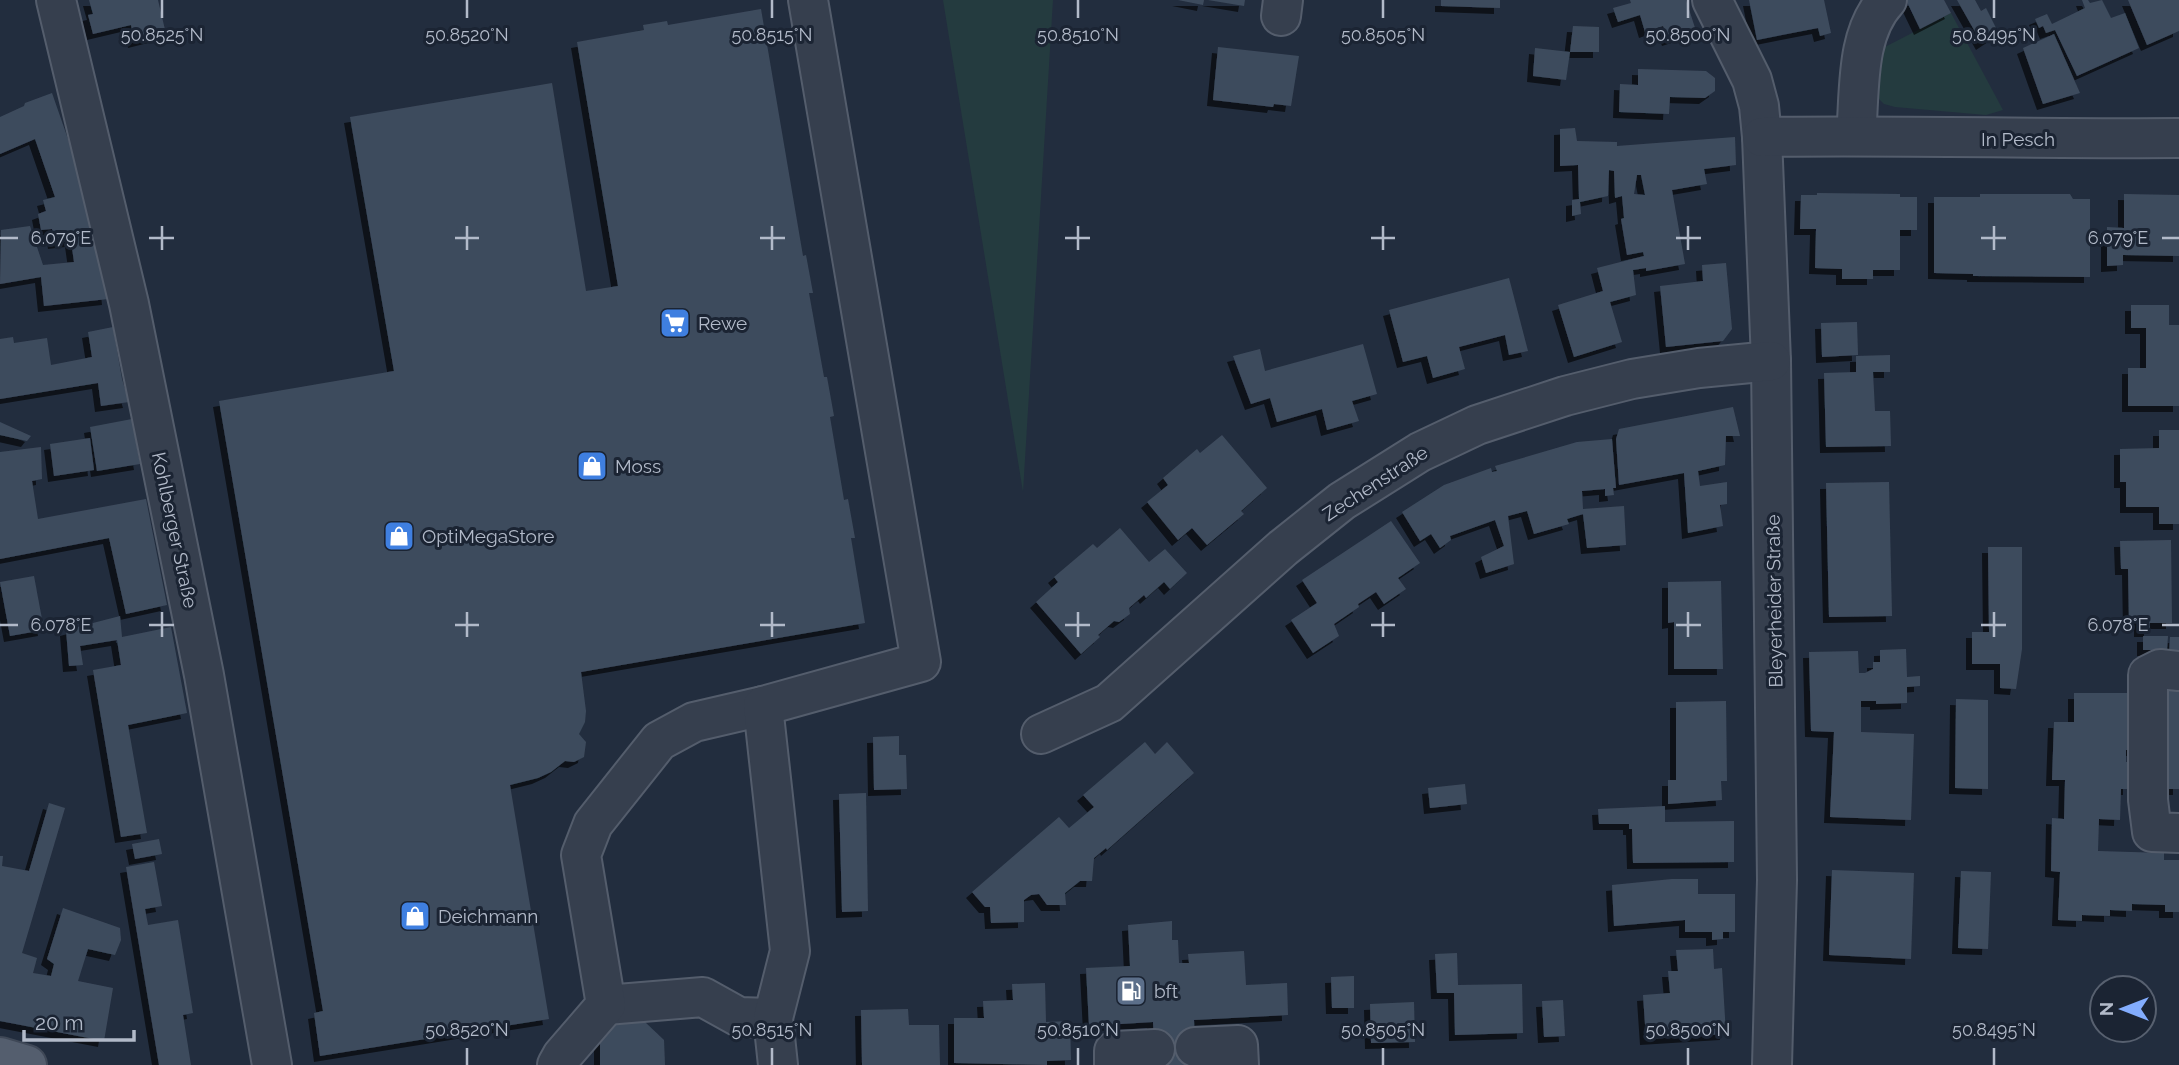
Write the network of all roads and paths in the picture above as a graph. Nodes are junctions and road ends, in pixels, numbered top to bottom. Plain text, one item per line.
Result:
1 (55, 0) edge
2 (808, 0) edge
3 (1712, 0) edge
4 (1887, 0) edge
5 (1856, 136) junction
6 (1762, 137) junction
7 (2179, 138) edge
8 (1771, 360) junction
9 (2179, 671) edge
10 (763, 706) junction
11 (1041, 734) dead end
12 (2179, 833) edge
13 (606, 1005) junction
14 (773, 1018) junction
15 (1195, 1048) dead end
16 (1155, 1049) dead end
17 (0, 1057) edge
18 (27, 1065) edge
19 (272, 1065) edge
20 (557, 1065) edge
21 (778, 1065) edge
22 (1114, 1065) edge
23 (1239, 1065) edge
24 (1772, 1065) edge

1 - 19 street, Kohlberger Straße
2 - 10 street
3 - 6 street, Bleyerheider Straße
4 - 5 street
5 - 6 street, In Pesch
5 - 7 street, In Pesch
6 - 8 street, Bleyerheider Straße
8 - 11 street, Zechenstraße
8 - 24 street, Bleyerheider Straße
9 - 12 street
10 - 13 street
10 - 14 street
13 - 14 street
13 - 20 street
14 - 21 street
15 - 23 street
16 - 22 street
17 - 18 main road

